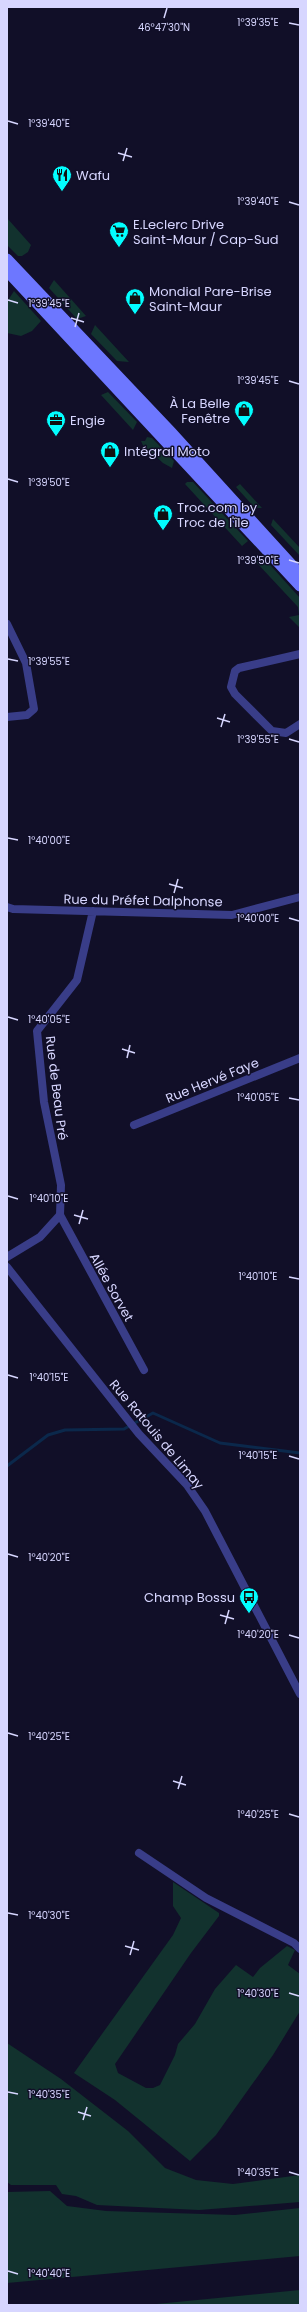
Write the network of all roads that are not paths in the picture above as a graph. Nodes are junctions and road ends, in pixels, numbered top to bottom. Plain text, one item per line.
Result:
1 (7, 259) edge
2 (7, 271) edge
3 (300, 574) edge
4 (300, 586) edge
5 (7, 624) edge
6 (300, 654) edge
7 (7, 716) edge
8 (300, 724) edge
9 (300, 897) edge
10 (7, 907) edge
11 (93, 911) junction
12 (300, 1058) edge
13 (134, 1125) dead end
14 (60, 1215) junction
15 (7, 1257) edge
16 (7, 1267) edge
17 (144, 1370) dead end
18 (300, 1694) edge
19 (139, 1853) dead end
20 (300, 1949) edge

1 - 3 main road
2 - 4 main road
5 - 7 street
6 - 8 street
9 - 11 street, Rue du Préfet Dalphonse
10 - 11 street, Rue du Préfet Dalphonse
11 - 14 street, Rue de Beau Pré
12 - 13 street, Rue Hervé Faye
14 - 15 street
14 - 17 street, Allée Sorvet
16 - 18 street, Rue Ratouis de Limay
19 - 20 street

